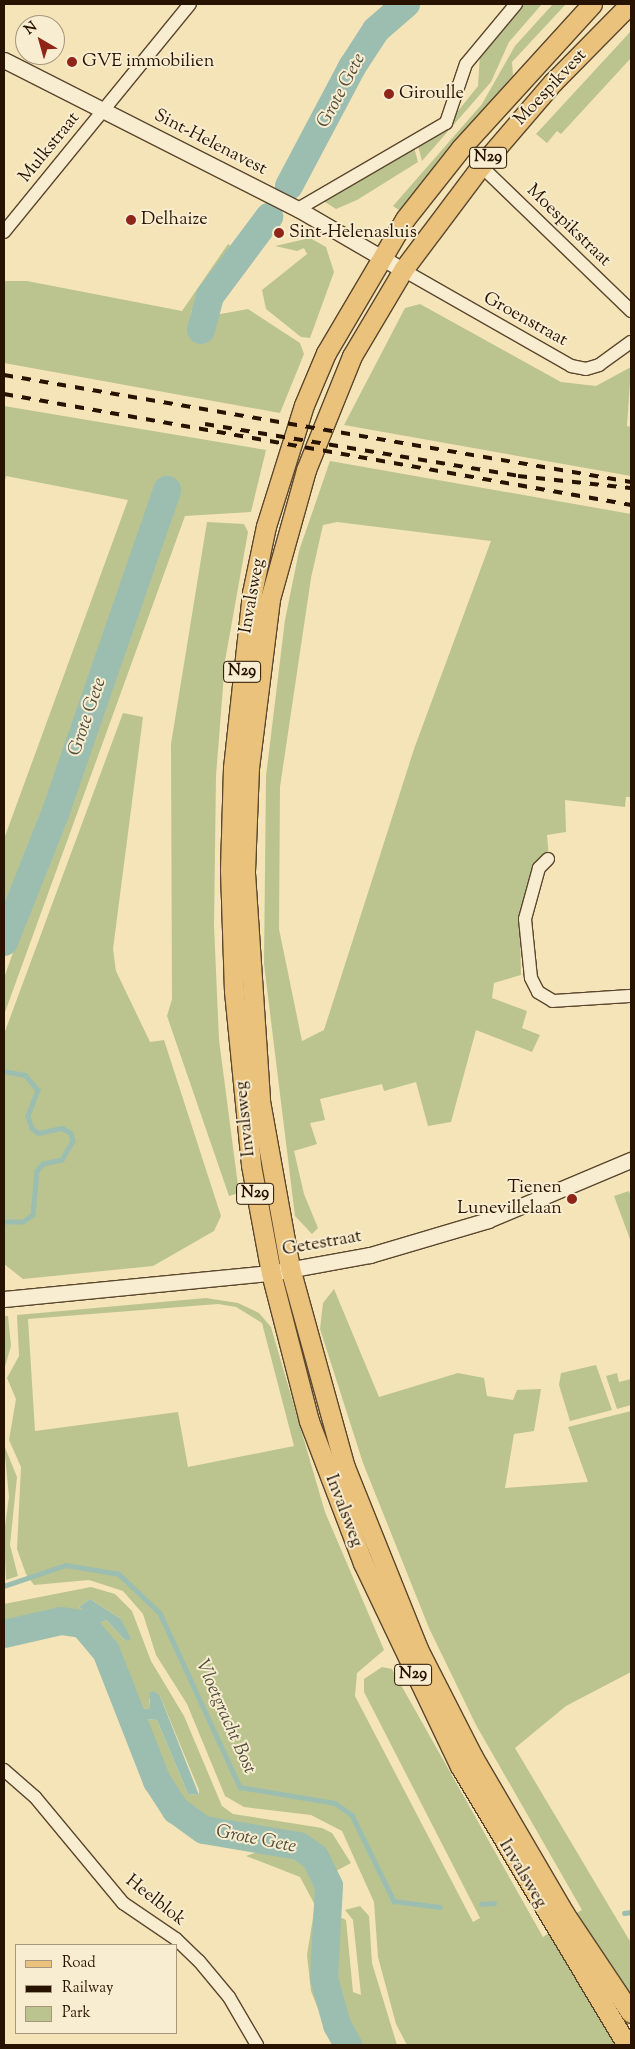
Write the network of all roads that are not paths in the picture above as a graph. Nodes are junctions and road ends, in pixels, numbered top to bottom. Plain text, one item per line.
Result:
1 (190, 4) edge
2 (516, 4) edge
3 (592, 4) edge
4 (630, 4) edge
5 (4, 60) edge
6 (104, 109) junction
7 (481, 166) junction
8 (298, 209) junction
9 (4, 232) edge
10 (380, 256) junction
11 (403, 270) junction
12 (631, 310) edge
13 (631, 342) edge
14 (548, 859) dead end
15 (631, 996) edge
16 (631, 1160) edge
17 (290, 1268) junction
18 (271, 1273) junction
19 (4, 1299) edge
20 (4, 1770) edge
21 (631, 2013) edge
22 (256, 2045) edge
23 (627, 2045) edge

1 - 6 street, Mulkstraat
2 - 8 street
3 - 10 main road, Moespikvest / N29
4 - 7 main road, Moespikvest / N29
5 - 6 street, Sint-Helenavest
6 - 8 street, Sint-Helenavest
6 - 9 street, Mulkstraat
7 - 11 main road, Moespikvest / N29
7 - 12 street, Moespikstraat
8 - 10 street, Sint-Helenavest
10 - 11 street, Sint-Helenavest
10 - 18 main road, Invalsweg / N29
11 - 13 street, Groenstraat
11 - 17 main road, Invalsweg / N29
14 - 15 street
16 - 17 street, Getestraat
17 - 18 street, Getestraat
17 - 21 main road, Invalsweg / N29
18 - 19 street, Getestraat
18 - 23 main road, Invalsweg / N29
20 - 22 street, Heelblok

